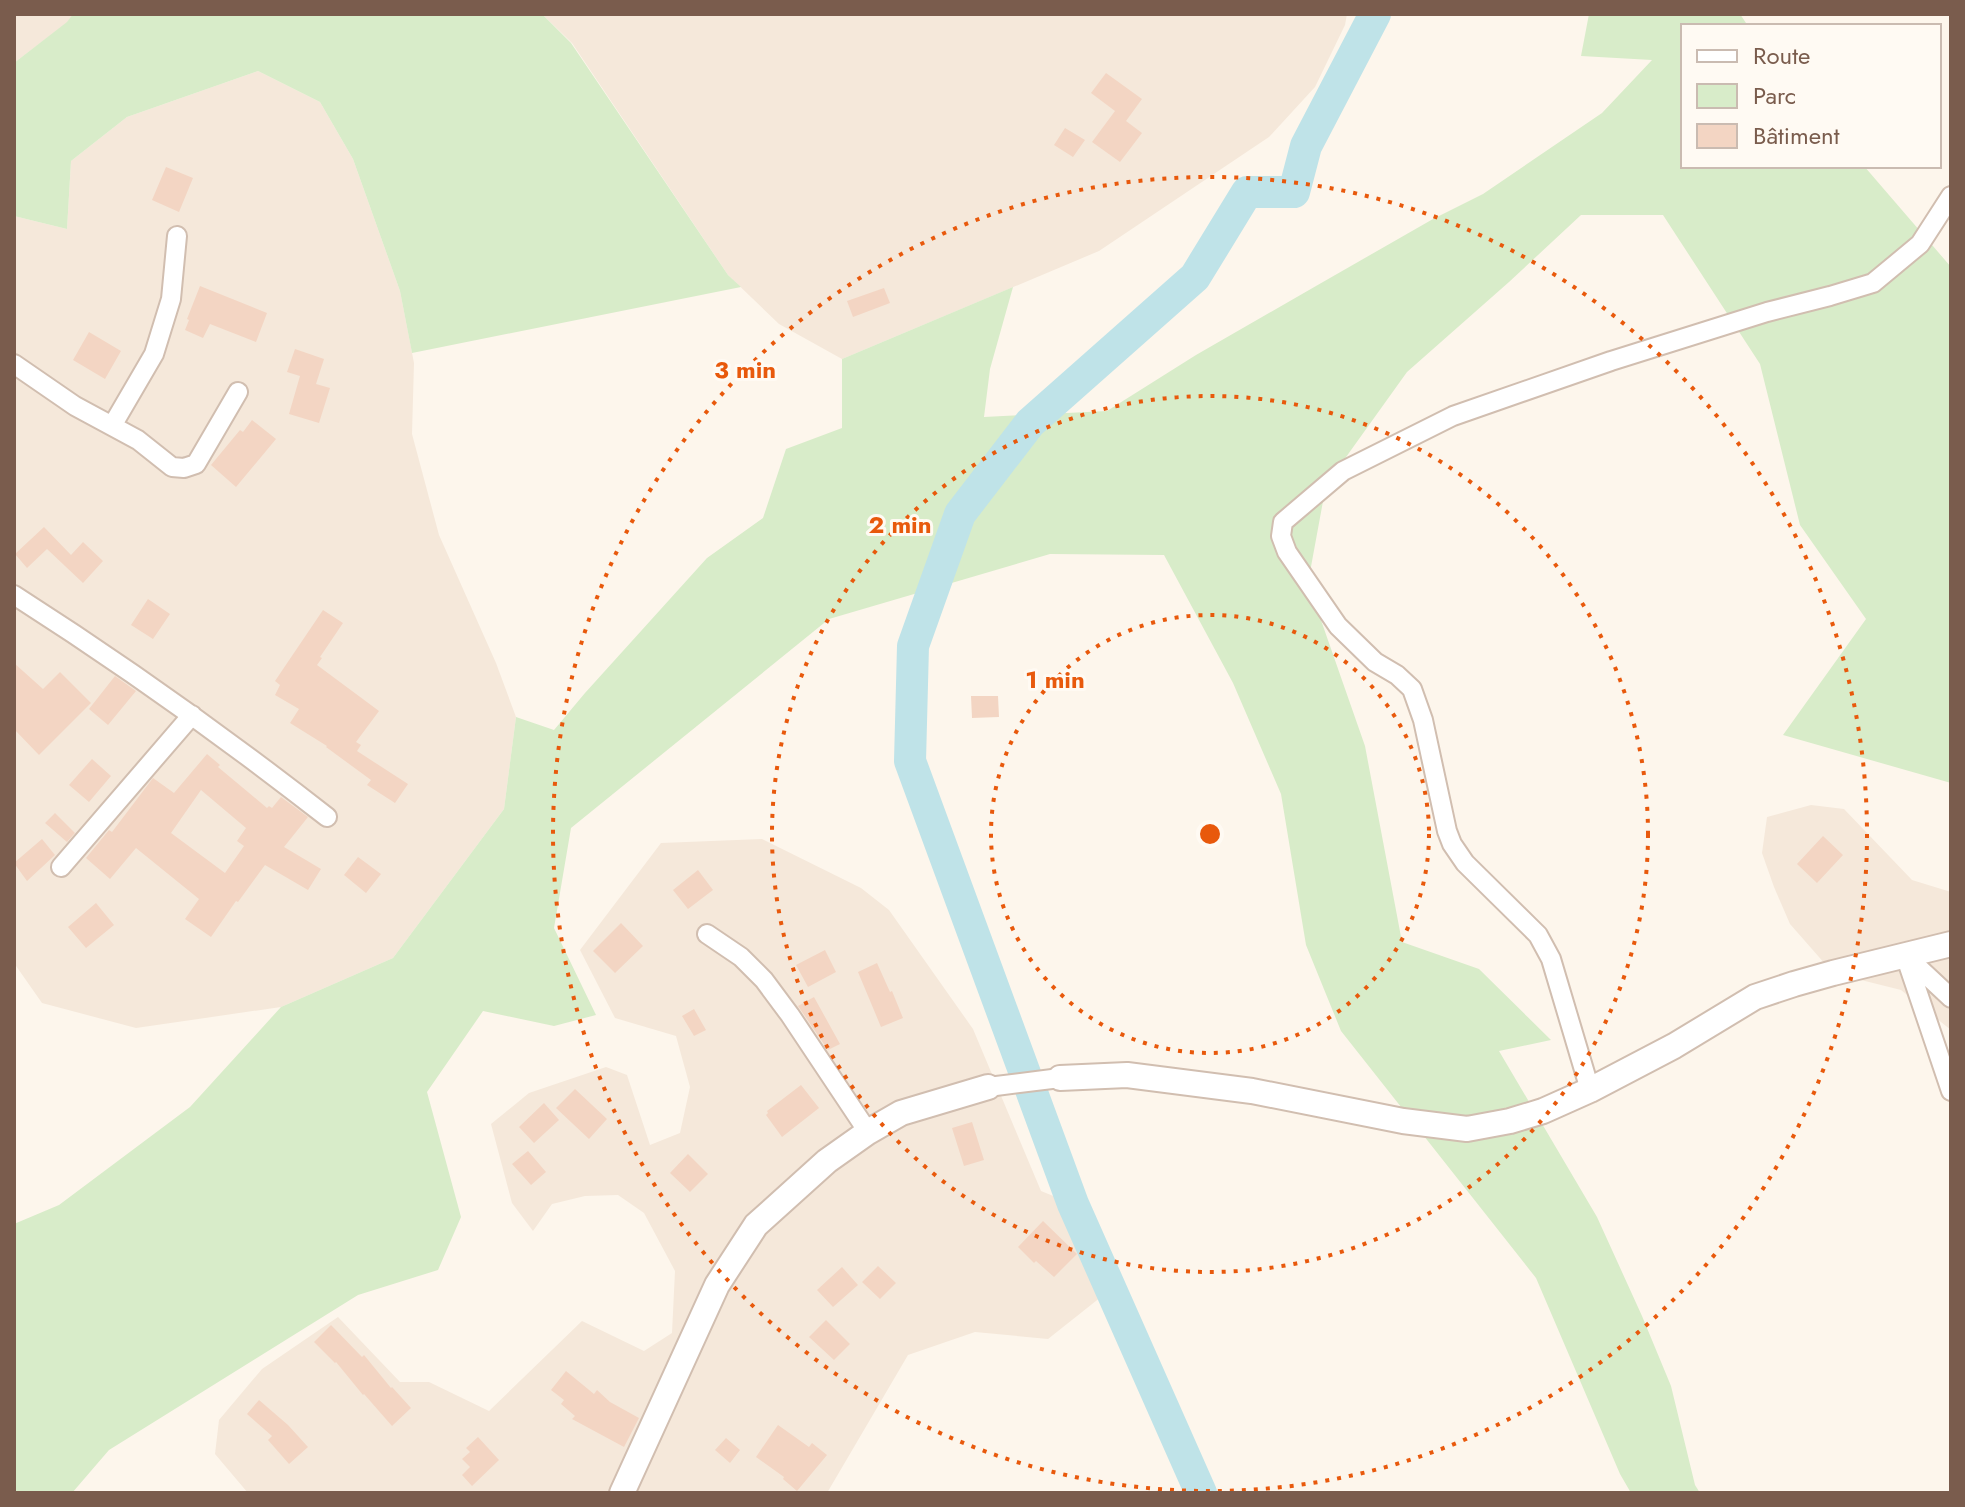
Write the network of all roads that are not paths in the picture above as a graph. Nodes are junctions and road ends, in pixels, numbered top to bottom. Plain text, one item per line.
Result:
1 (1951, 196) edge
2 (177, 236) dead end
3 (14, 364) edge
4 (238, 392) dead end
5 (112, 426) junction
6 (14, 595) edge
7 (192, 715) junction
8 (327, 817) dead end
9 (61, 867) dead end
10 (707, 934) dead end
11 (1951, 944) edge
12 (1905, 955) junction
13 (1951, 998) edge
14 (1060, 1078) joint
15 (988, 1087) joint
16 (1590, 1090) junction
17 (1951, 1091) edge
18 (868, 1132) junction
19 (622, 1493) edge

1 - 16 street
2 - 5 street
3 - 5 street
4 - 5 street
6 - 7 street
7 - 8 street
7 - 9 street
10 - 18 street
11 - 12 street
12 - 13 street
12 - 16 street
12 - 17 street
14 - 15 street
14 - 16 street
15 - 18 street
18 - 19 street

